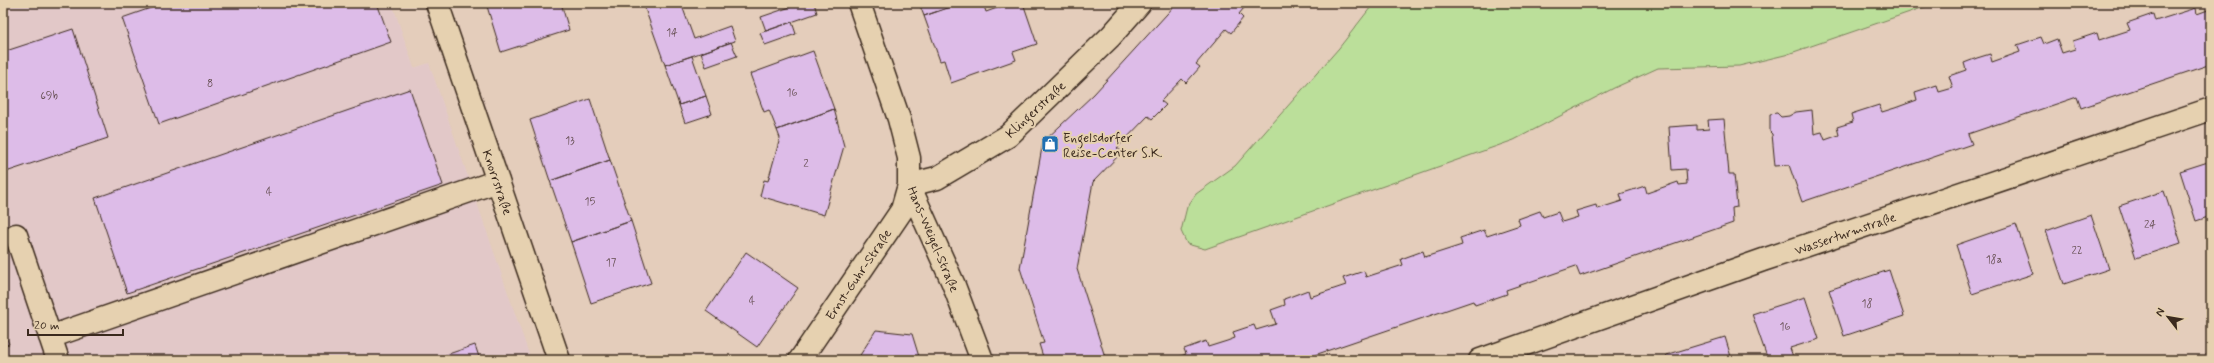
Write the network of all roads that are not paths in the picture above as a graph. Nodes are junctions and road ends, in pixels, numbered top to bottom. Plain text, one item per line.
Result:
1 (436, 3) edge
2 (858, 3) edge
3 (1140, 3) edge
4 (2211, 109) edge
5 (498, 181) junction
6 (909, 185) junction
7 (16, 235) dead end
8 (50, 336) junction
9 (58, 360) edge
10 (559, 360) edge
11 (800, 360) edge
12 (982, 360) edge
13 (1480, 360) edge

1 - 5 street, Knorrstraße
2 - 6 street, Hans-Weigel-Straße
3 - 6 street, Klingerstraße
4 - 13 street, Wasserturmstraße
5 - 8 street
5 - 10 street, Knorrstraße
6 - 11 street, Ernst-Guhr-Straße
6 - 12 street, Hans-Weigel-Straße
7 - 8 street
8 - 9 street

